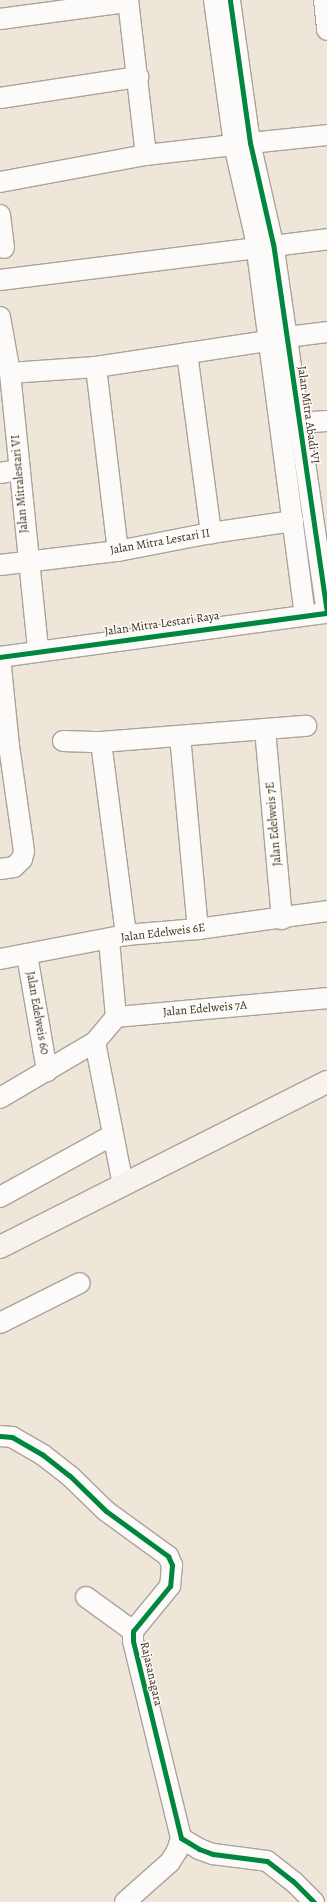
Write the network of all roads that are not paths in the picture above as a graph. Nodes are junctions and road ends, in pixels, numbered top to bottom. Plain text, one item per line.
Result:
1 (214, 0) edge
2 (230, 0) edge
3 (324, 0) edge
4 (128, 1) edge
5 (0, 19) edge
6 (327, 30) edge
7 (138, 77) junction
8 (0, 98) edge
9 (327, 134) edge
10 (242, 144) junction
11 (146, 154) junction
12 (0, 182) edge
13 (0, 216) edge
14 (327, 239) edge
15 (265, 246) junction
16 (4, 248) dead end
17 (0, 280) edge
18 (0, 317) edge
19 (327, 332) edge
20 (287, 337) junction
21 (268, 341) junction
22 (187, 353) junction
23 (96, 367) junction
24 (7, 382) edge
25 (327, 421) edge
26 (298, 423) junction
27 (20, 470) junction
28 (0, 473) edge
29 (319, 512) edge
30 (293, 521) junction
31 (211, 533) junction
32 (118, 551) junction
33 (27, 563) junction
34 (0, 565) edge
35 (327, 613) edge
36 (305, 614) junction
37 (38, 651) junction
38 (0, 657) edge
39 (306, 726) dead end
40 (265, 729) junction
41 (180, 736) junction
42 (64, 741) dead end
43 (101, 742) junction
44 (5, 746) edge
45 (0, 869) edge
46 (327, 912) edge
47 (282, 919) junction
48 (198, 929) junction
49 (118, 938) junction
50 (27, 955) junction
51 (0, 959) edge
52 (327, 998) edge
53 (116, 1017) junction
54 (95, 1042) junction
55 (47, 1071) junction
56 (327, 1082) edge
57 (0, 1098) edge
58 (113, 1135) junction
59 (123, 1185) junction
60 (0, 1197) edge
61 (0, 1247) edge
62 (80, 1283) dead end
63 (0, 1323) edge
64 (0, 1436) edge
65 (86, 1597) dead end
66 (133, 1631) junction
67 (181, 1838) junction
68 (125, 1902) edge
69 (314, 1902) edge

1 - 10 street
2 - 10 street
3 - 6 street
4 - 5 street
4 - 7 street
7 - 8 street
7 - 11 street
9 - 10 street
10 - 11 street
10 - 15 street
11 - 12 street
13 - 16 street
14 - 15 street
15 - 17 street
15 - 20 street, Jalan Mitra Abadi VI
15 - 21 street
18 - 24 street, Jalan Mitralestari VI
19 - 20 street
20 - 26 street, Jalan Mitra Abadi VI
21 - 22 street
21 - 30 street
22 - 23 street
22 - 31 street
23 - 24 street
23 - 32 street
24 - 27 street, Jalan Mitralestari VI
25 - 26 street
26 - 29 street, Jalan Mitra Abadi VI
27 - 28 street
27 - 33 street, Jalan Mitralestari VI
29 - 35 street, Jalan Mitra Abadi VI
30 - 31 street, Jalan Mitra Lestari II
30 - 36 street
31 - 32 street, Jalan Mitra Lestari II
32 - 33 street, Jalan Mitra Lestari II
33 - 34 street, Jalan Mitra Lestari II
33 - 37 street, Jalan Mitralestari VI
35 - 36 street, Jalan Mitra Lestari Raya
36 - 37 street, Jalan Mitra Lestari Raya
37 - 38 street, Jalan Mitra Lestari Raya
38 - 44 street
39 - 40 street
40 - 41 street
40 - 47 street, Jalan Edelweis 7E
41 - 43 street
41 - 48 street
42 - 43 street
43 - 49 street
44 - 45 street
46 - 47 street, Jalan Edelweis 6E
47 - 48 street, Jalan Edelweis 6E
48 - 49 street, Jalan Edelweis 6E
49 - 50 street, Jalan Edelweis 6E
49 - 53 street
50 - 51 street, Jalan Edelweis 6E
50 - 55 street, Jalan Edelweis 60
52 - 53 street, Jalan Edelweis 7A
53 - 54 street
54 - 55 street
54 - 58 street
55 - 57 street
56 - 59 street
58 - 59 street
58 - 60 street
59 - 61 street
62 - 63 street
64 - 66 street, Rajasanagara
65 - 66 street
66 - 67 street, Rajasanagara
67 - 68 street
67 - 69 street

